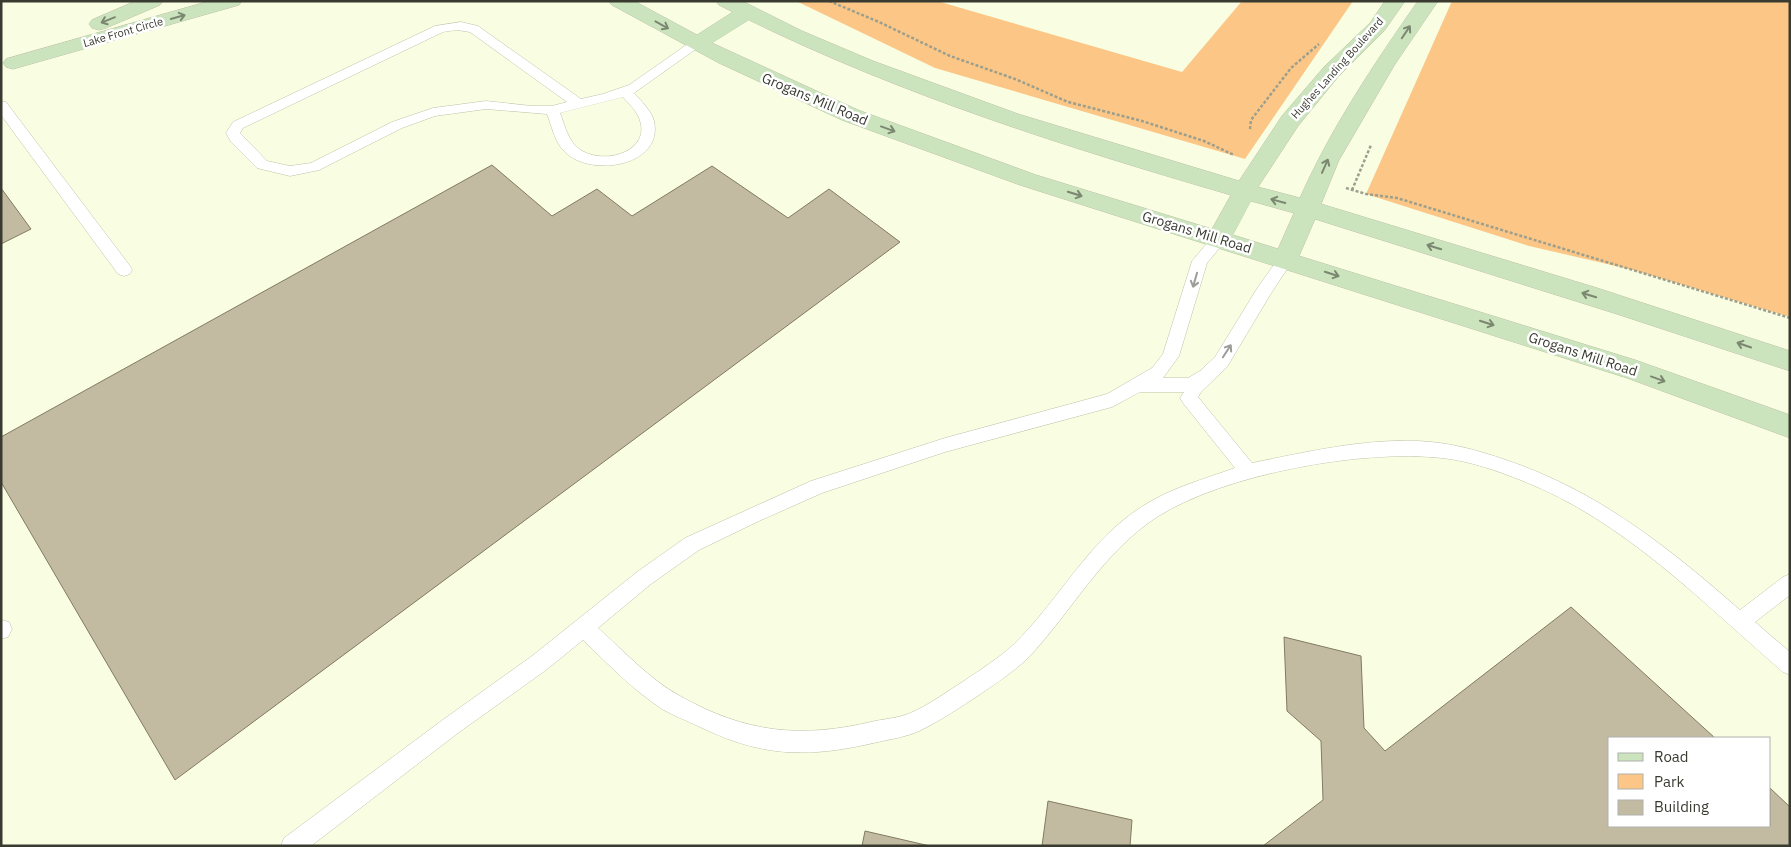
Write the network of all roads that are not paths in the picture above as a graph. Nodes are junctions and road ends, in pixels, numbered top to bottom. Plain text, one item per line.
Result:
1 (154, 1) edge
2 (232, 1) edge
3 (619, 1) edge
4 (726, 1) edge
5 (1395, 1) edge
6 (1428, 1) edge
7 (747, 12) junction
8 (697, 44) junction
9 (7, 66) edge
10 (625, 91) junction
11 (579, 104) junction
12 (1, 105) edge
13 (552, 110) junction
14 (1244, 191) junction
15 (1307, 208) junction
16 (1220, 239) junction
17 (1286, 259) junction
18 (124, 270) dead end
19 (1790, 361) edge
20 (1206, 376) junction
21 (1140, 385) junction
22 (1790, 427) edge
23 (1248, 470) junction
24 (1790, 584) edge
25 (1740, 622) junction
26 (584, 628) junction
27 (1790, 665) edge
28 (292, 846) edge

1 -> 9 main road, Lake Front Circle
9 -> 2 main road, Lake Front Circle
3 -> 8 main road, Grogans Mill Road
4 - 7 main road
5 - 14 main road, Hughes Landing Boulevard
15 -> 6 main road
7 - 8 main road
7 - 14 main road
8 - 10 lane
8 -> 16 main road, Grogans Mill Road
10 - 11 lane
10 - 13 lane
11 - 13 lane
11 - 13 lane
12 - 18 lane
15 -> 14 main road
14 - 16 main road, Hughes Landing Boulevard
15 - 17 main road
19 -> 15 main road
16 - 17 main road, Grogans Mill Road
16 -> 21 lane
20 -> 17 lane
17 -> 22 main road, Grogans Mill Road
20 - 21 lane
20 - 23 lane
21 - 26 lane
23 - 25 lane
23 - 26 lane
24 - 25 lane
25 - 27 lane
26 - 28 lane

